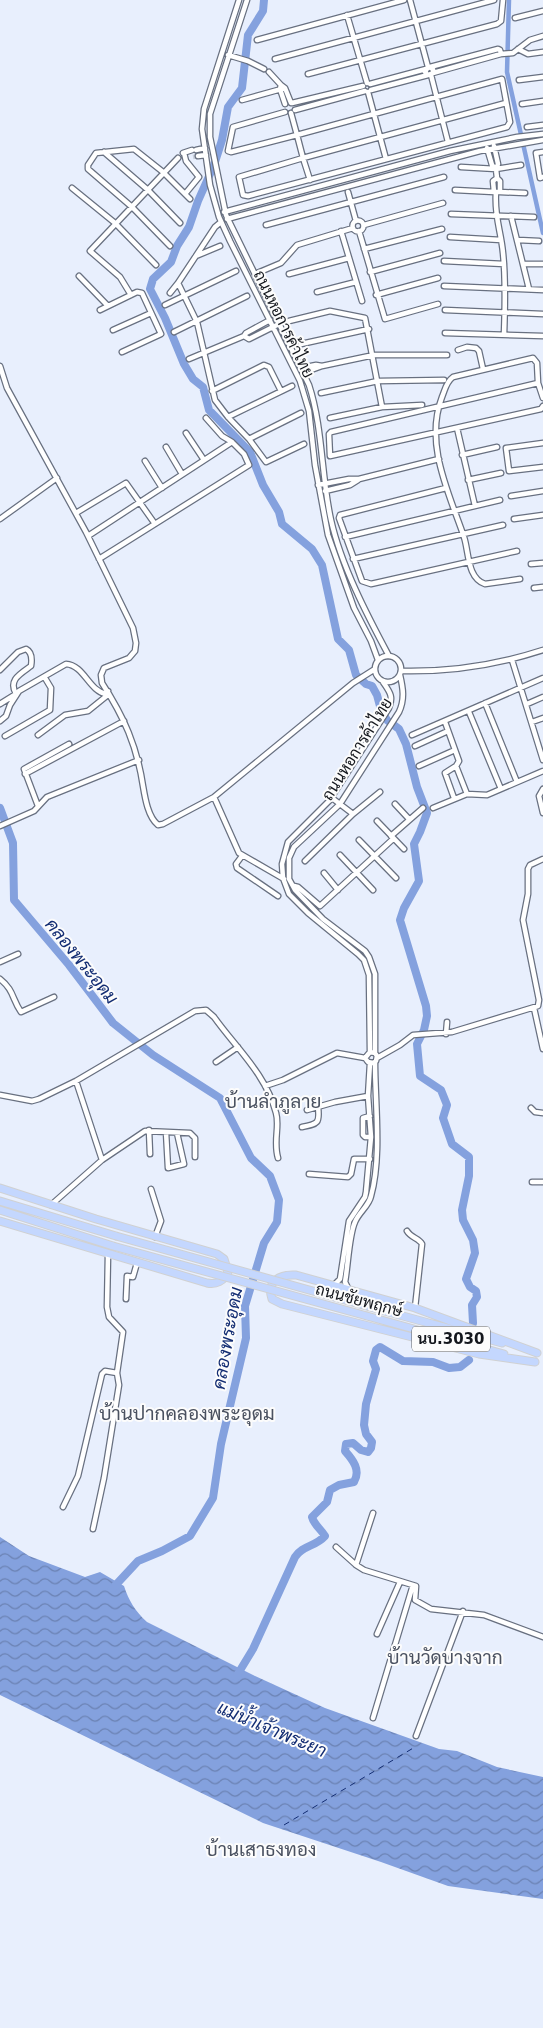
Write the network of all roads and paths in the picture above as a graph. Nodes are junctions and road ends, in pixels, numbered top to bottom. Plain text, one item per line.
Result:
1 (239, 0) edge
2 (247, 0) edge
3 (404, 0) edge
4 (410, 0) edge
5 (494, 0) edge
6 (503, 0) edge
7 (543, 11) edge
8 (347, 15) junction
9 (515, 18) dead end
10 (416, 22) junction
11 (543, 36) edge
12 (353, 38) junction
13 (257, 40) dead end
14 (422, 44) junction
15 (518, 49) junction
16 (543, 52) edge
17 (222, 54) junction
18 (502, 54) junction
19 (229, 56) junction
20 (274, 59) dead end
21 (360, 61) junction
22 (428, 68) junction
23 (308, 74) dead end
24 (430, 74) junction
25 (543, 77) edge
26 (519, 80) dead end
27 (282, 87) junction
28 (367, 88) junction
29 (436, 97) junction
30 (242, 100) dead end
31 (543, 101) edge
32 (289, 103) junction
33 (506, 103) junction
34 (522, 104) dead end
35 (290, 112) junction
36 (374, 114) junction
37 (442, 120) junction
38 (543, 125) edge
39 (527, 127) dead end
40 (543, 134) edge
41 (297, 135) junction
42 (380, 137) junction
43 (543, 140) edge
44 (448, 142) junction
45 (493, 142) junction
46 (486, 144) junction
47 (205, 148) junction
48 (495, 148) junction
49 (488, 150) junction
50 (104, 152) junction
51 (543, 152) edge
52 (184, 155) junction
53 (206, 155) junction
54 (304, 158) junction
55 (386, 159) junction
56 (415, 161) junction
57 (207, 165) junction
58 (521, 165) dead end
59 (461, 167) dead end
60 (216, 168) junction
61 (418, 168) junction
62 (496, 169) junction
63 (163, 172) junction
64 (543, 177) edge
65 (444, 178) dead end
66 (310, 180) junction
67 (72, 188) dead end
68 (148, 190) junction
69 (455, 190) dead end
70 (348, 192) dead end
71 (496, 192) junction
72 (525, 193) dead end
73 (185, 194) junction
74 (190, 199) dead end
75 (351, 202) junction
76 (443, 203) dead end
77 (132, 207) junction
78 (244, 207) junction
79 (225, 212) junction
80 (247, 213) junction
81 (218, 214) junction
82 (451, 214) dead end
83 (496, 216) junction
84 (511, 216) junction
85 (534, 217) dead end
86 (228, 218) junction
87 (356, 221) junction
88 (221, 222) junction
89 (115, 223) junction
90 (180, 223) dead end
91 (364, 224) junction
92 (266, 225) dead end
93 (353, 228) junction
94 (442, 229) dead end
95 (341, 231) junction
96 (359, 231) junction
97 (450, 238) dead end
98 (501, 240) junction
99 (518, 240) junction
100 (540, 241) dead end
101 (170, 246) dead end
102 (220, 246) dead end
103 (364, 249) junction
104 (440, 254) dead end
105 (195, 257) junction
106 (349, 258) junction
107 (444, 261) dead end
108 (504, 264) junction
109 (524, 264) junction
110 (543, 264) edge
111 (156, 265) dead end
112 (236, 271) dead end
113 (370, 272) junction
114 (254, 274) junction
115 (289, 274) dead end
116 (78, 276) dead end
117 (438, 278) dead end
118 (356, 282) junction
119 (178, 283) junction
120 (444, 286) dead end
121 (505, 288) junction
122 (529, 289) junction
123 (543, 290) edge
124 (317, 292) dead end
125 (170, 293) dead end
126 (130, 295) junction
127 (376, 295) junction
128 (247, 296) dead end
129 (184, 297) junction
130 (362, 301) dead end
131 (438, 304) dead end
132 (165, 305) dead end
133 (108, 306) junction
134 (100, 310) dead end
135 (445, 310) dead end
136 (505, 312) junction
137 (151, 313) junction
138 (543, 314) edge
139 (276, 317) junction
140 (269, 321) junction
141 (289, 321) dead end
142 (196, 322) junction
143 (279, 324) junction
144 (272, 328) junction
145 (368, 328) junction
146 (113, 330) dead end
147 (174, 332) dead end
148 (445, 333) dead end
149 (504, 335) junction
150 (244, 336) junction
151 (543, 336) edge
152 (301, 344) dead end
153 (458, 350) dead end
154 (122, 352) dead end
155 (204, 353) junction
156 (374, 355) junction
157 (447, 355) dead end
158 (189, 359) dead end
159 (0, 366) edge
160 (483, 369) junction
161 (303, 370) junction
162 (296, 371) junction
163 (444, 380) dead end
164 (378, 381) junction
165 (538, 383) junction
166 (292, 386) dead end
167 (212, 391) junction
168 (281, 392) junction
169 (321, 393) dead end
170 (543, 398) edge
171 (422, 405) dead end
172 (438, 406) junction
173 (543, 406) edge
174 (382, 407) junction
175 (301, 413) dead end
176 (228, 417) junction
177 (206, 418) dead end
178 (330, 418) dead end
179 (457, 428) junction
180 (186, 433) dead end
181 (435, 433) junction
182 (249, 439) junction
183 (232, 442) junction
184 (543, 443) edge
185 (304, 444) dead end
186 (497, 446) dead end
187 (166, 447) dead end
188 (462, 455) junction
189 (439, 459) junction
190 (204, 460) junction
191 (145, 461) dead end
192 (543, 467) edge
193 (501, 473) dead end
194 (182, 474) junction
195 (57, 478) junction
196 (359, 479) junction
197 (468, 480) junction
198 (325, 484) junction
199 (318, 485) junction
200 (162, 488) junction
201 (446, 488) junction
202 (326, 491) junction
203 (543, 491) edge
204 (319, 492) junction
205 (511, 496) dead end
206 (500, 500) dead end
207 (140, 503) junction
208 (475, 506) junction
209 (454, 511) junction
210 (76, 513) junction
211 (543, 515) edge
212 (0, 519) edge
213 (514, 520) dead end
214 (155, 524) junction
215 (502, 525) dead end
216 (463, 535) junction
217 (88, 536) junction
218 (345, 537) junction
219 (517, 551) dead end
220 (100, 559) junction
221 (353, 560) junction
222 (468, 561) junction
223 (543, 563) edge
224 (531, 564) dead end
225 (520, 579) dead end
226 (543, 587) edge
227 (534, 588) dead end
228 (358, 594) junction
229 (350, 597) junction
230 (543, 650) edge
231 (390, 656) junction
232 (378, 660) junction
233 (512, 660) junction
234 (375, 669) junction
235 (0, 670) edge
236 (401, 673) junction
237 (45, 678) junction
238 (543, 678) edge
239 (383, 682) junction
240 (521, 687) junction
241 (109, 693) junction
242 (16, 694) junction
243 (543, 697) edge
244 (0, 704) edge
245 (485, 704) junction
246 (527, 704) junction
247 (469, 712) junction
248 (543, 718) edge
249 (0, 721) edge
250 (124, 721) junction
251 (445, 722) junction
252 (532, 722) junction
253 (448, 731) junction
254 (38, 735) dead end
255 (5, 736) dead end
256 (412, 736) dead end
257 (543, 738) edge
258 (537, 740) junction
259 (69, 744) dead end
260 (415, 746) dead end
261 (455, 750) junction
262 (139, 760) junction
263 (543, 760) edge
264 (353, 765) junction
265 (419, 766) dead end
266 (456, 766) junction
267 (361, 770) junction
268 (543, 771) edge
269 (25, 774) junction
270 (517, 782) junction
271 (501, 789) junction
272 (543, 789) edge
273 (380, 792) dead end
274 (467, 794) junction
275 (214, 797) junction
276 (332, 798) junction
277 (454, 798) junction
278 (340, 804) junction
279 (395, 804) dead end
280 (38, 806) junction
281 (423, 808) dead end
282 (433, 808) dead end
283 (543, 813) edge
284 (353, 814) junction
285 (409, 819) junction
286 (377, 821) dead end
287 (0, 826) edge
288 (392, 838) junction
289 (359, 840) dead end
290 (404, 849) dead end
291 (340, 855) dead end
292 (242, 856) junction
293 (376, 856) junction
294 (543, 859) edge
295 (305, 861) dead end
296 (324, 873) dead end
297 (357, 873) junction
298 (283, 878) junction
299 (396, 878) dead end
300 (289, 879) junction
301 (294, 886) junction
302 (338, 890) junction
303 (373, 890) dead end
304 (278, 896) dead end
305 (320, 906) junction
306 (314, 911) junction
307 (18, 954) dead end
308 (0, 962) edge
309 (0, 979) edge
310 (54, 997) dead end
311 (534, 1008) junction
312 (447, 1022) dead end
313 (446, 1034) junction
314 (238, 1047) junction
315 (543, 1049) edge
316 (373, 1057) junction
317 (216, 1062) dead end
318 (76, 1080) junction
319 (265, 1086) junction
320 (0, 1095) edge
321 (368, 1096) junction
322 (318, 1107) junction
323 (531, 1108) dead end
324 (307, 1110) dead end
325 (543, 1113) edge
326 (302, 1126) dead end
327 (149, 1130) junction
328 (166, 1132) junction
329 (177, 1133) junction
330 (150, 1154) dead end
331 (195, 1157) dead end
332 (278, 1158) dead end
333 (370, 1158) junction
334 (102, 1160) junction
335 (309, 1174) dead end
336 (532, 1182) dead end
337 (543, 1182) edge
338 (0, 1188) edge
339 (151, 1190) dead end
340 (0, 1201) edge
341 (51, 1205) junction
342 (0, 1210) edge
343 (0, 1221) edge
344 (407, 1231) dead end
345 (155, 1237) junction
346 (348, 1242) junction
347 (108, 1254) junction
348 (137, 1263) junction
349 (333, 1286) junction
350 (350, 1290) junction
351 (126, 1299) dead end
352 (415, 1308) junction
353 (540, 1354) edge
354 (535, 1362) junction
355 (543, 1365) edge
356 (117, 1373) junction
357 (63, 1507) dead end
358 (373, 1513) dead end
359 (93, 1529) dead end
360 (336, 1547) dead end
361 (356, 1565) junction
362 (400, 1582) junction
363 (413, 1585) junction
364 (463, 1611) junction
365 (377, 1634) dead end
366 (543, 1637) edge
367 (373, 1718) dead end
368 (416, 1736) dead end

1 - 17 street, ถนนหอการค้าไทย
2 - 19 street, ถนนหอการค้าไทย
3 - 8 street
4 - 10 street
5 - 10 street
6 - 14 street
7 - 9 street
8 - 12 street
8 - 13 street
10 - 12 street
10 - 14 street
11 - 15 street
12 - 20 street
12 - 21 street
14 - 21 street
14 - 22 street
15 - 16 street
15 - 18 street
17 - 19 street
17 - 47 street, ถนนหอการค้าไทย
18 - 22 street
18 - 24 street
19 - 27 street
19 - 60 street, ถนนหอการค้าไทย
21 - 23 street
21 - 28 street
22 - 24 street
22 - 28 street
24 - 28 street
24 - 29 street
25 - 26 street
27 - 30 street
27 - 32 street
28 - 32 street
28 - 35 street
28 - 36 street
29 - 33 street
29 - 36 street
29 - 37 street
31 - 34 street
32 - 35 street
32 - 35 street
33 - 37 street
33 - 44 street
35 - 41 street
35 - 41 street
36 - 41 street
36 - 42 street
37 - 42 street
37 - 44 street
38 - 39 street
40 - 45 street
41 - 54 street
42 - 54 street
42 - 55 street
43 - 48 street
44 - 55 street
45 - 46 street
45 - 48 street
46 - 49 street
46 - 56 street
47 - 52 street
47 - 53 street, ถนนหอการค้าไทย
48 - 49 street
48 - 62 street
49 - 61 street
49 - 62 street
50 - 63 street
50 - 68 street
50 - 77 street
51 - 64 street
52 - 53 street
52 - 63 street
52 - 73 street
53 - 57 street, ถนนหอการค้าไทย
54 - 66 street
54 - 66 street
55 - 66 street
56 - 61 street
56 - 78 street
57 - 60 street
57 - 81 street, ถนนหอการค้าไทย
58 - 62 street
59 - 62 street
60 - 79 street, ถนนหอการค้าไทย
61 - 80 street
62 - 71 street
63 - 68 street
63 - 73 street
65 - 75 street
67 - 89 street
68 - 77 street
68 - 90 street
69 - 71 street
70 - 75 street
71 - 72 street
71 - 83 street
73 - 74 street
75 - 87 street
75 - 92 street
76 - 91 street
77 - 89 street
77 - 101 street
78 - 79 street
78 - 80 street
79 - 81 street
79 - 86 street, ถนนหอการค้าไทย
80 - 86 street
81 - 88 street, ถนนหอการค้าไทย
82 - 83 street
83 - 84 street
83 - 98 street
84 - 85 street
84 - 99 street
86 - 88 street
86 - 114 street, ถนนหอการค้าไทย
87 - 91 street
87 - 93 street
88 - 105 street
88 - 140 street, ถนนหอการค้าไทย
89 - 111 street
89 - 126 street
91 - 96 street
93 - 95 street
93 - 96 street
94 - 103 street
95 - 106 street
95 - 114 street
96 - 103 street
97 - 98 street
98 - 108 street
99 - 100 street
99 - 109 street
102 - 105 street
103 - 113 street
104 - 113 street
105 - 119 street
106 - 115 street
106 - 118 street
107 - 108 street
108 - 121 street
109 - 110 street
109 - 122 street
112 - 129 street
113 - 127 street
114 - 139 street, ถนนหอการค้าไทย
116 - 133 street
117 - 127 street
118 - 124 street
118 - 130 street
119 - 125 street
119 - 129 street
120 - 121 street
121 - 122 street
121 - 136 street
122 - 123 street
126 - 133 street
126 - 137 street
127 - 131 street
128 - 142 street
129 - 132 street
129 - 142 street
133 - 134 street
135 - 136 street
136 - 138 street
136 - 149 street
137 - 146 street
137 - 154 street
139 - 140 street
139 - 143 street, ถนนหอการค้าไทย
140 - 144 street, ถนนหอการค้าไทย
140 - 150 street
141 - 145 street
142 - 147 street
142 - 155 street
143 - 144 street
143 - 161 street, ถนนหอการค้าไทย
144 - 150 street
144 - 162 street, ถนนหอการค้าไทย
145 - 152 street
145 - 156 street
148 - 149 street
149 - 151 street
150 - 155 street
153 - 160 street
155 - 158 street
155 - 167 street
156 - 157 street
156 - 161 street
156 - 164 street
159 - 195 street
160 - 165 street
160 - 172 street
161 - 162 street
161 - 198 street, ถนนหอการค้าไทย
162 - 199 street, ถนนหอการค้าไทย
163 - 164 street
164 - 169 street
164 - 174 street
165 - 170 street
165 - 172 street
166 - 168 street
167 - 168 street
167 - 176 street
168 - 176 street
171 - 174 street
172 - 181 street
172 - 181 street
173 - 179 street
174 - 178 street
175 - 182 street
176 - 182 street
177 - 183 street
179 - 181 street
179 - 188 street
180 - 190 street
181 - 189 street
182 - 185 street
183 - 190 street
183 - 214 street
184 - 192 street
186 - 188 street
187 - 194 street
188 - 197 street
189 - 196 street
189 - 201 street
190 - 194 street
191 - 200 street
193 - 197 street
194 - 200 street
195 - 210 street
195 - 212 street
196 - 198 street
196 - 202 street
197 - 208 street
198 - 199 street
198 - 202 street, ถนนหอการค้าไทย
199 - 204 street, ถนนหอการค้าไทย
200 - 207 street
201 - 209 street
201 - 218 street
202 - 204 street
202 - 228 street, ถนนหอการค้าไทย
203 - 205 street
204 - 229 street, ถนนหอการค้าไทย
206 - 208 street
207 - 210 street
207 - 214 street
207 - 217 street
208 - 209 street
209 - 216 street
209 - 218 street
210 - 217 street
211 - 213 street
214 - 220 street
215 - 216 street
216 - 221 street
216 - 222 street
217 - 220 street
218 - 221 street
219 - 222 street
220 - 241 street
221 - 222 street
222 - 225 street
223 - 224 street
226 - 227 street
228 - 229 street
228 - 231 street, ถนนหอการค้าไทย
229 - 232 street, ถนนหอการค้าไทย
230 - 233 street
231 - 232 street
231 - 236 street
232 - 234 street
233 - 236 street
233 - 240 street
234 - 239 street
234 - 275 street
235 - 242 street
236 - 239 street
236 - 267 street, ถนนหอการค้าไทย
237 - 241 street
237 - 242 street
237 - 255 street
238 - 240 street
239 - 264 street, ถนนหอการค้าไทย
240 - 245 street
240 - 246 street
241 - 250 street
241 - 254 street
242 - 244 street
242 - 249 street
243 - 246 street
245 - 247 street
245 - 270 street
246 - 252 street
247 - 251 street
247 - 271 street
248 - 252 street
250 - 262 street
250 - 269 street
251 - 253 street
251 - 256 street
252 - 258 street
253 - 260 street
253 - 261 street
257 - 258 street
258 - 263 street
259 - 269 street
261 - 265 street
261 - 266 street
262 - 275 street
262 - 280 street
264 - 267 street
264 - 276 street, ถนนหอการค้าไทย
266 - 274 street
266 - 277 street
267 - 278 street, ถนนหอการค้าไทย
268 - 270 street
269 - 280 street
270 - 271 street
271 - 274 street
272 - 283 street
273 - 284 street
274 - 277 street
275 - 292 street
276 - 278 street
276 - 298 street, ถนนหอการค้าไทย
277 - 282 street
278 - 284 street
278 - 300 street, ถนนหอการค้าไทย
279 - 285 street
280 - 287 street
281 - 285 street
284 - 295 street
285 - 288 street
286 - 288 street
288 - 290 street
288 - 293 street
289 - 293 street
291 - 297 street
292 - 298 street
292 - 304 street
293 - 297 street
293 - 299 street
294 - 311 street
296 - 302 street
297 - 302 street
297 - 303 street
298 - 300 street
298 - 316 street
300 - 301 street
301 - 305 street
301 - 306 street
302 - 305 street
305 - 306 street
306 - 316 street
307 - 308 street
309 - 310 street
311 - 313 street
311 - 315 street
312 - 313 street
313 - 316 street
314 - 317 street
314 - 318 street
314 - 319 street
316 - 319 street
316 - 321 street
316 - 346 street
318 - 320 street
318 - 334 street
319 - 332 street
321 - 322 street
321 - 333 street
322 - 324 street
322 - 326 street
323 - 325 street
327 - 328 street
327 - 330 street
327 - 334 street
328 - 329 street
328 - 329 street
329 - 331 street
333 - 335 street
333 - 346 street
334 - 341 street
336 - 337 street
338 - 341 main road
339 - 345 street
340 - 353 main road, ถนนชัยพฤกษ์ / นบ.3030, bridge
341 - 345 main road
342 - 354 main road, ถนนชัยพฤกษ์ / นบ.3030, bridge
343 - 347 main road
344 - 352 street
345 - 348 main road
346 - 349 street
346 - 350 street
347 - 348 main road
347 - 356 street
348 - 351 street
349 - 350 main road
349 - 354 main road
350 - 352 main road
352 - 353 main road
354 - 355 main road, ถนนชัยพฤกษ์ / นบ.3030
356 - 357 street
356 - 359 street
358 - 361 street
360 - 361 street
361 - 362 street
362 - 363 street
362 - 365 street
363 - 364 street
363 - 367 street
364 - 366 street
364 - 368 street

